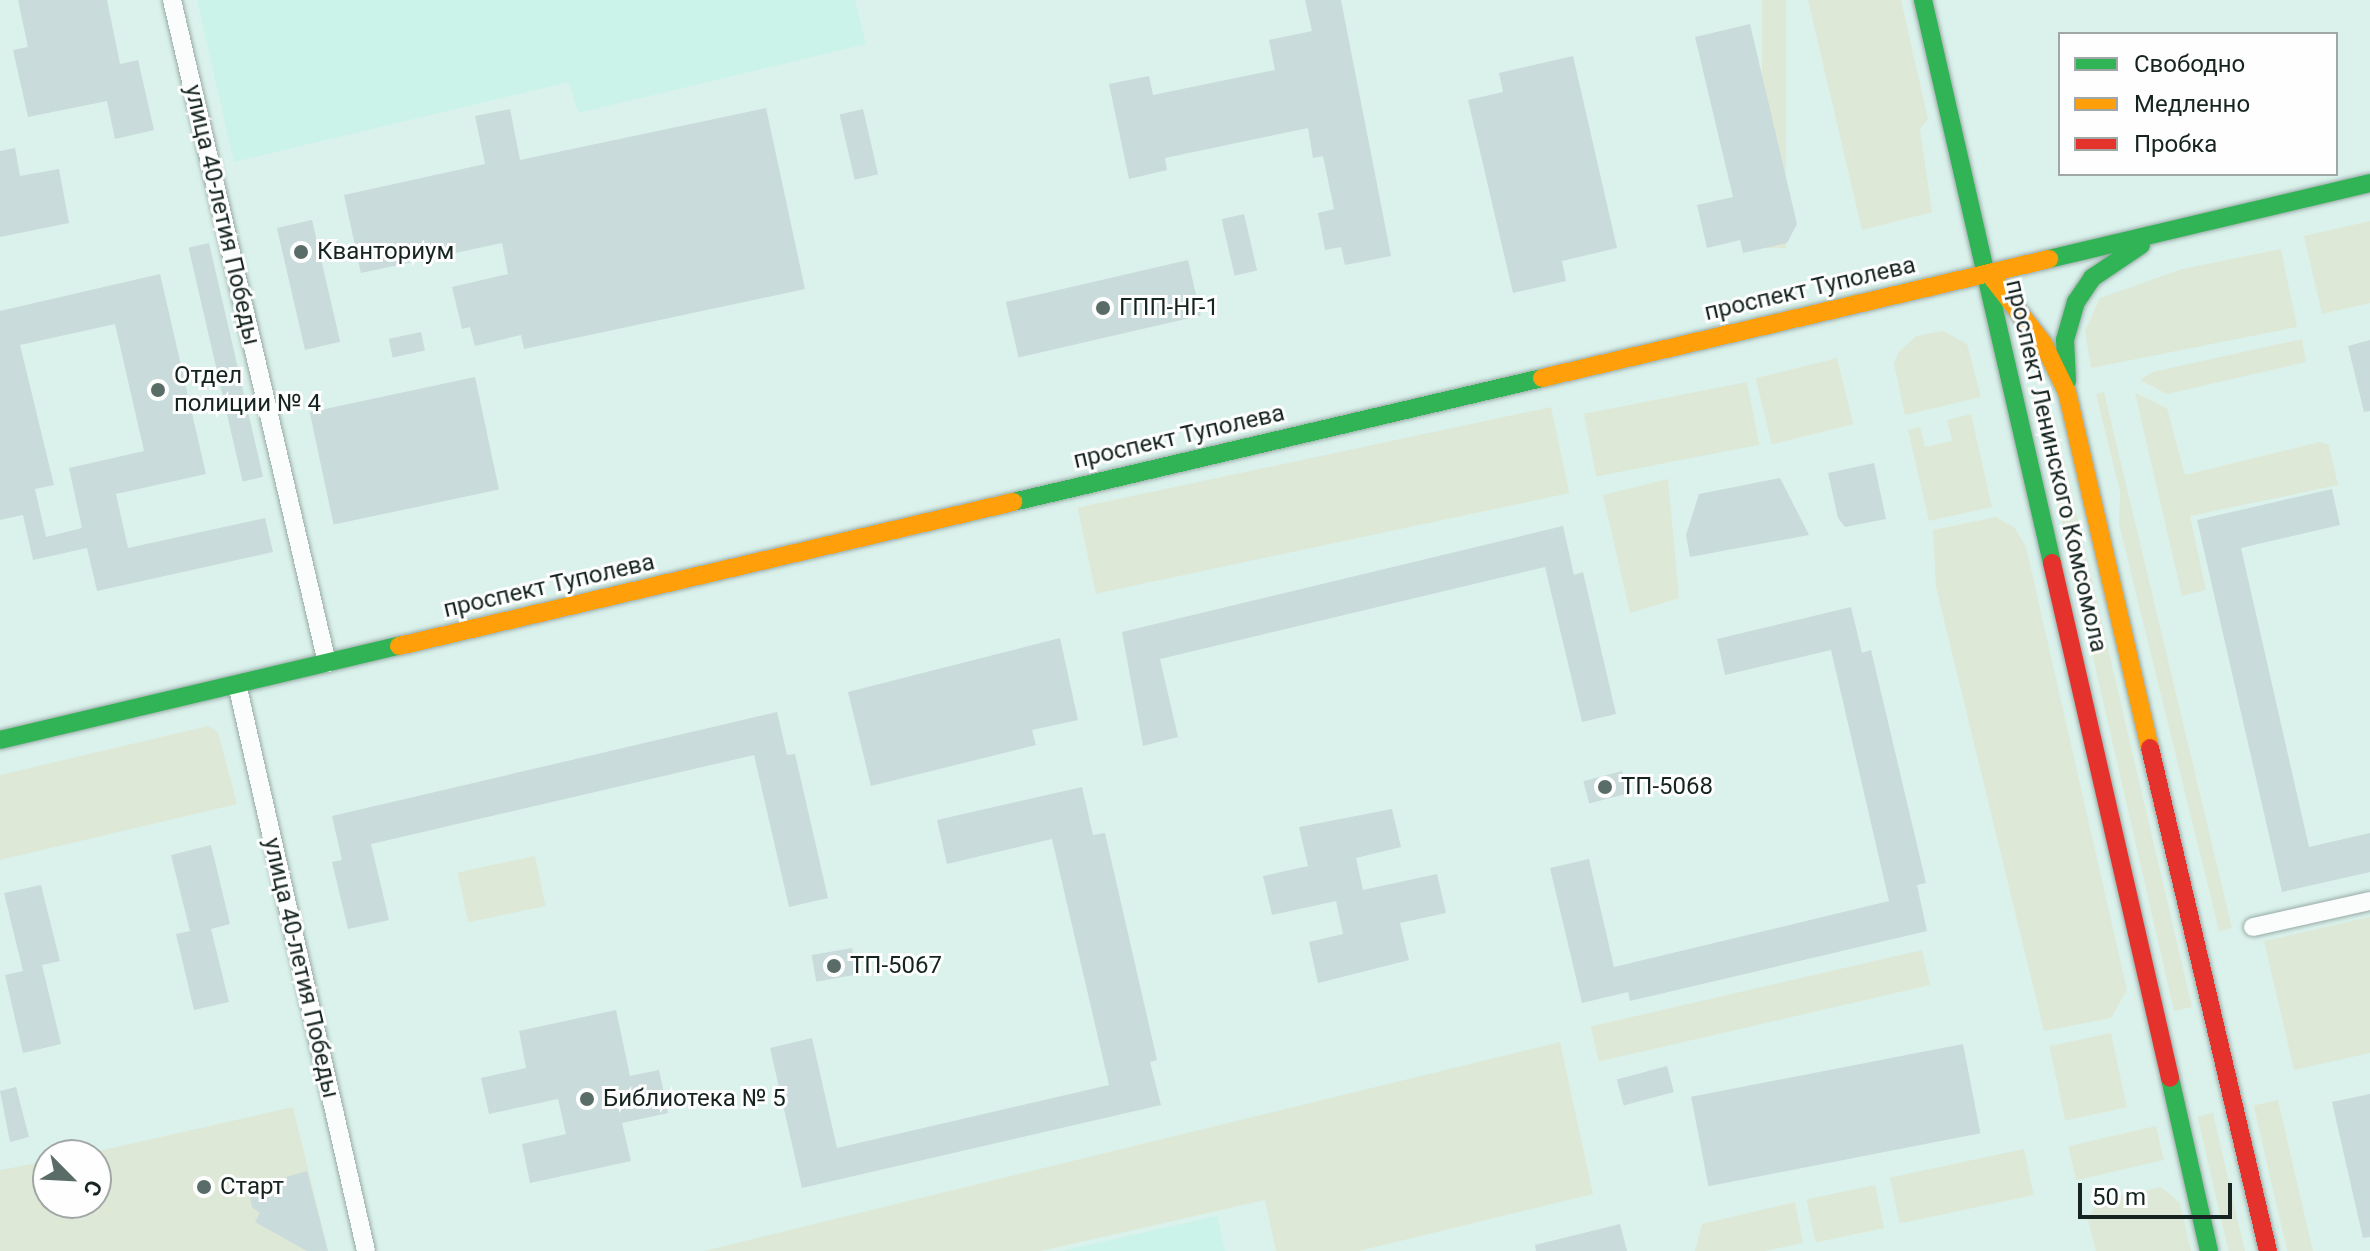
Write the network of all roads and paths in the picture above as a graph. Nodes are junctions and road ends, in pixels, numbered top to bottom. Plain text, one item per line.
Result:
1 (172, 0) edge
2 (1923, 0) edge
3 (2370, 183) edge
4 (2164, 232) junction
5 (1988, 272) junction
6 (2067, 392) junction
7 (327, 663) junction
8 (237, 684) junction
9 (0, 740) edge
10 (2370, 901) edge
11 (2253, 927) dead end
12 (366, 1251) edge
13 (2209, 1251) edge
14 (2268, 1251) edge

1 - 7 street, улица 40-летия Победы
2 - 5 main road
3 - 4 main road, проспект Туполева
4 - 5 main road, проспект Туполева
4 - 6 main road
5 - 6 main road, проспект Ленинского Комсомола
5 - 7 main road, проспект Туполева
5 - 13 main road, проспект Ленинского Комсомола
6 - 14 main road, проспект Ленинского Комсомола
7 - 8 main road, проспект Туполева
8 - 9 main road, проспект Туполева
8 - 12 street, улица 40-летия Победы
10 - 11 street

